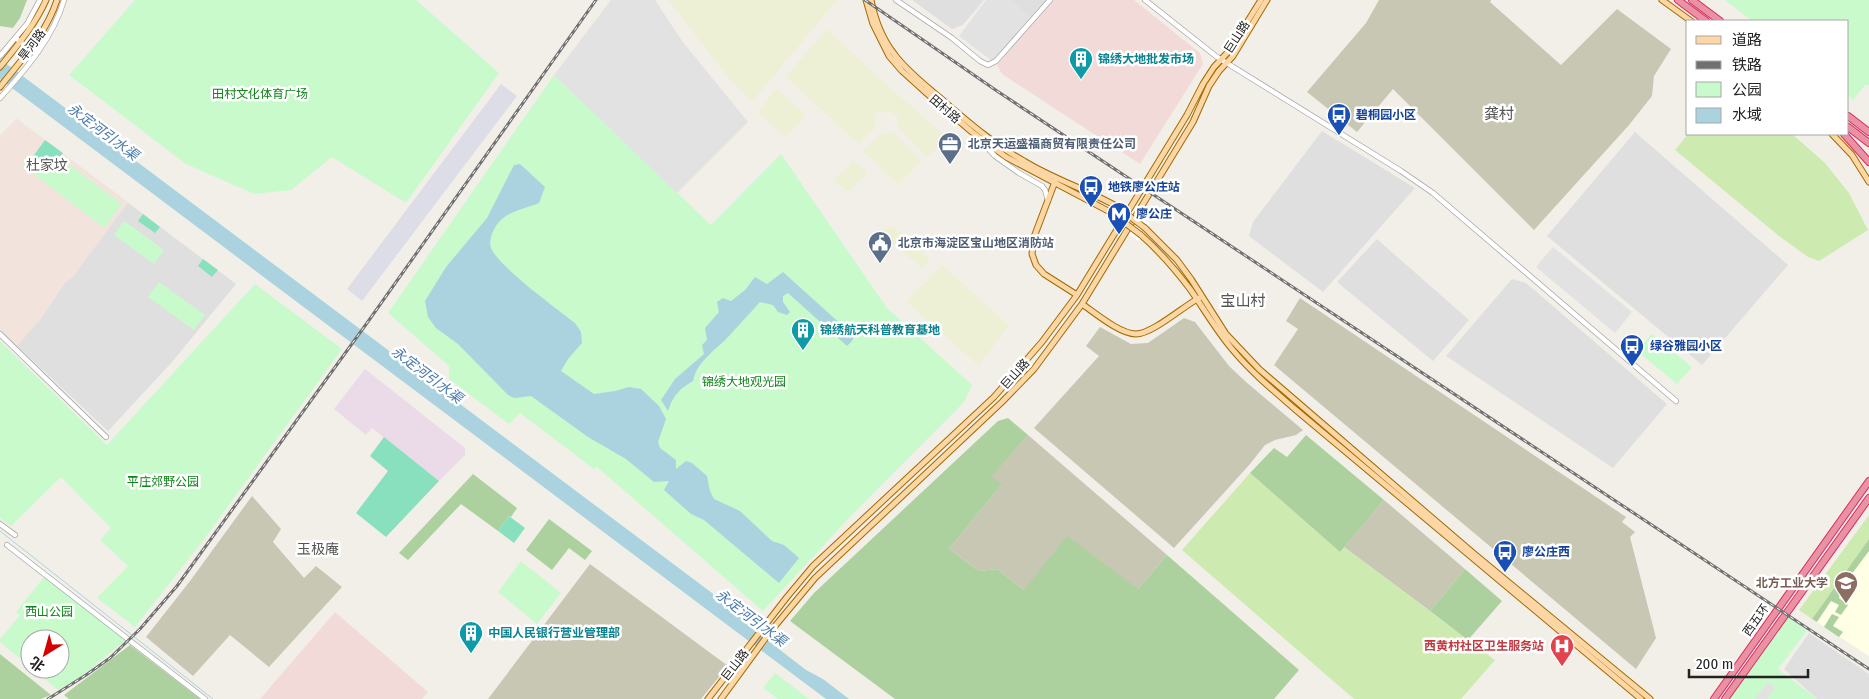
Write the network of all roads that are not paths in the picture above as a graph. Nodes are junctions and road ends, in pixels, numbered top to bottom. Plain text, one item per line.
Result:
1 (40, 0) edge
2 (46, 0) edge
3 (57, 0) edge
4 (64, 0) edge
5 (866, 0) edge
6 (871, 0) edge
7 (896, 0) edge
8 (1050, 0) edge
9 (1145, 0) edge
10 (1261, 0) edge
11 (1267, 0) edge
12 (1662, 0) edge
13 (1678, 0) edge
14 (1692, 0) edge
15 (1690, 20) edge
16 (1705, 20) edge
17 (1719, 20) edge
18 (18, 40) junction
19 (30, 50) junction
20 (38, 52) junction
21 (0, 56) edge
22 (1224, 61) junction
23 (0, 67) edge
24 (0, 87) edge
25 (0, 98) edge
26 (1849, 116) edge
27 (1849, 116) edge
28 (1869, 126) edge
29 (1849, 128) edge
30 (972, 132) junction
31 (1869, 132) edge
32 (1833, 135) edge
33 (1845, 135) edge
34 (1869, 143) edge
35 (1869, 162) edge
36 (1055, 180) junction
37 (1869, 182) edge
38 (1048, 200) junction
39 (1076, 295) junction
40 (1199, 298) junction
41 (1082, 304) junction
42 (0, 334) edge
43 (1676, 401) dead end
44 (106, 437) dead end
45 (1869, 481) edge
46 (1869, 498) edge
47 (0, 524) edge
48 (15, 535) dead end
49 (7, 545) dead end
50 (205, 699) edge
51 (708, 699) edge
52 (721, 699) edge
53 (1641, 699) edge
54 (1650, 699) edge
55 (1714, 699) edge
56 (1725, 699) edge

1 - 18 street, 旱河路
2 - 18 main road, 旱河路
3 - 19 main road, 旱河路
4 - 20 street, 旱河路
5 - 30 main road, 田村路
6 - 36 main road, 田村路
7 - 8 street
9 - 22 street
10 - 22 main road, 巨山路
11 - 22 main road, 巨山路
12 - 15 main road
13 - 16 highway
14 - 17 highway
18 - 19 street
18 - 21 street, 旱河路
18 - 23 main road, 旱河路
19 - 20 street
19 - 24 main road, 旱河路
20 - 25 street, 旱河路
22 - 39 main road, 巨山路
22 - 41 main road, 巨山路
22 - 43 street
26 - 28 highway
27 - 31 highway
29 - 34 highway
30 - 36 main road, 田村路
30 - 38 street
32 - 37 main road
33 - 35 highway
36 - 38 main road
36 - 40 main road, 田村路, bridge
36 - 40 main road, 田村路, bridge
38 - 39 main road
39 - 51 main road, 巨山路
40 - 41 main road
40 - 53 main road
40 - 54 main road
41 - 52 main road, 巨山路
42 - 44 street
45 - 55 highway, 西五环
46 - 56 highway, 西五环
47 - 48 street
49 - 50 street

